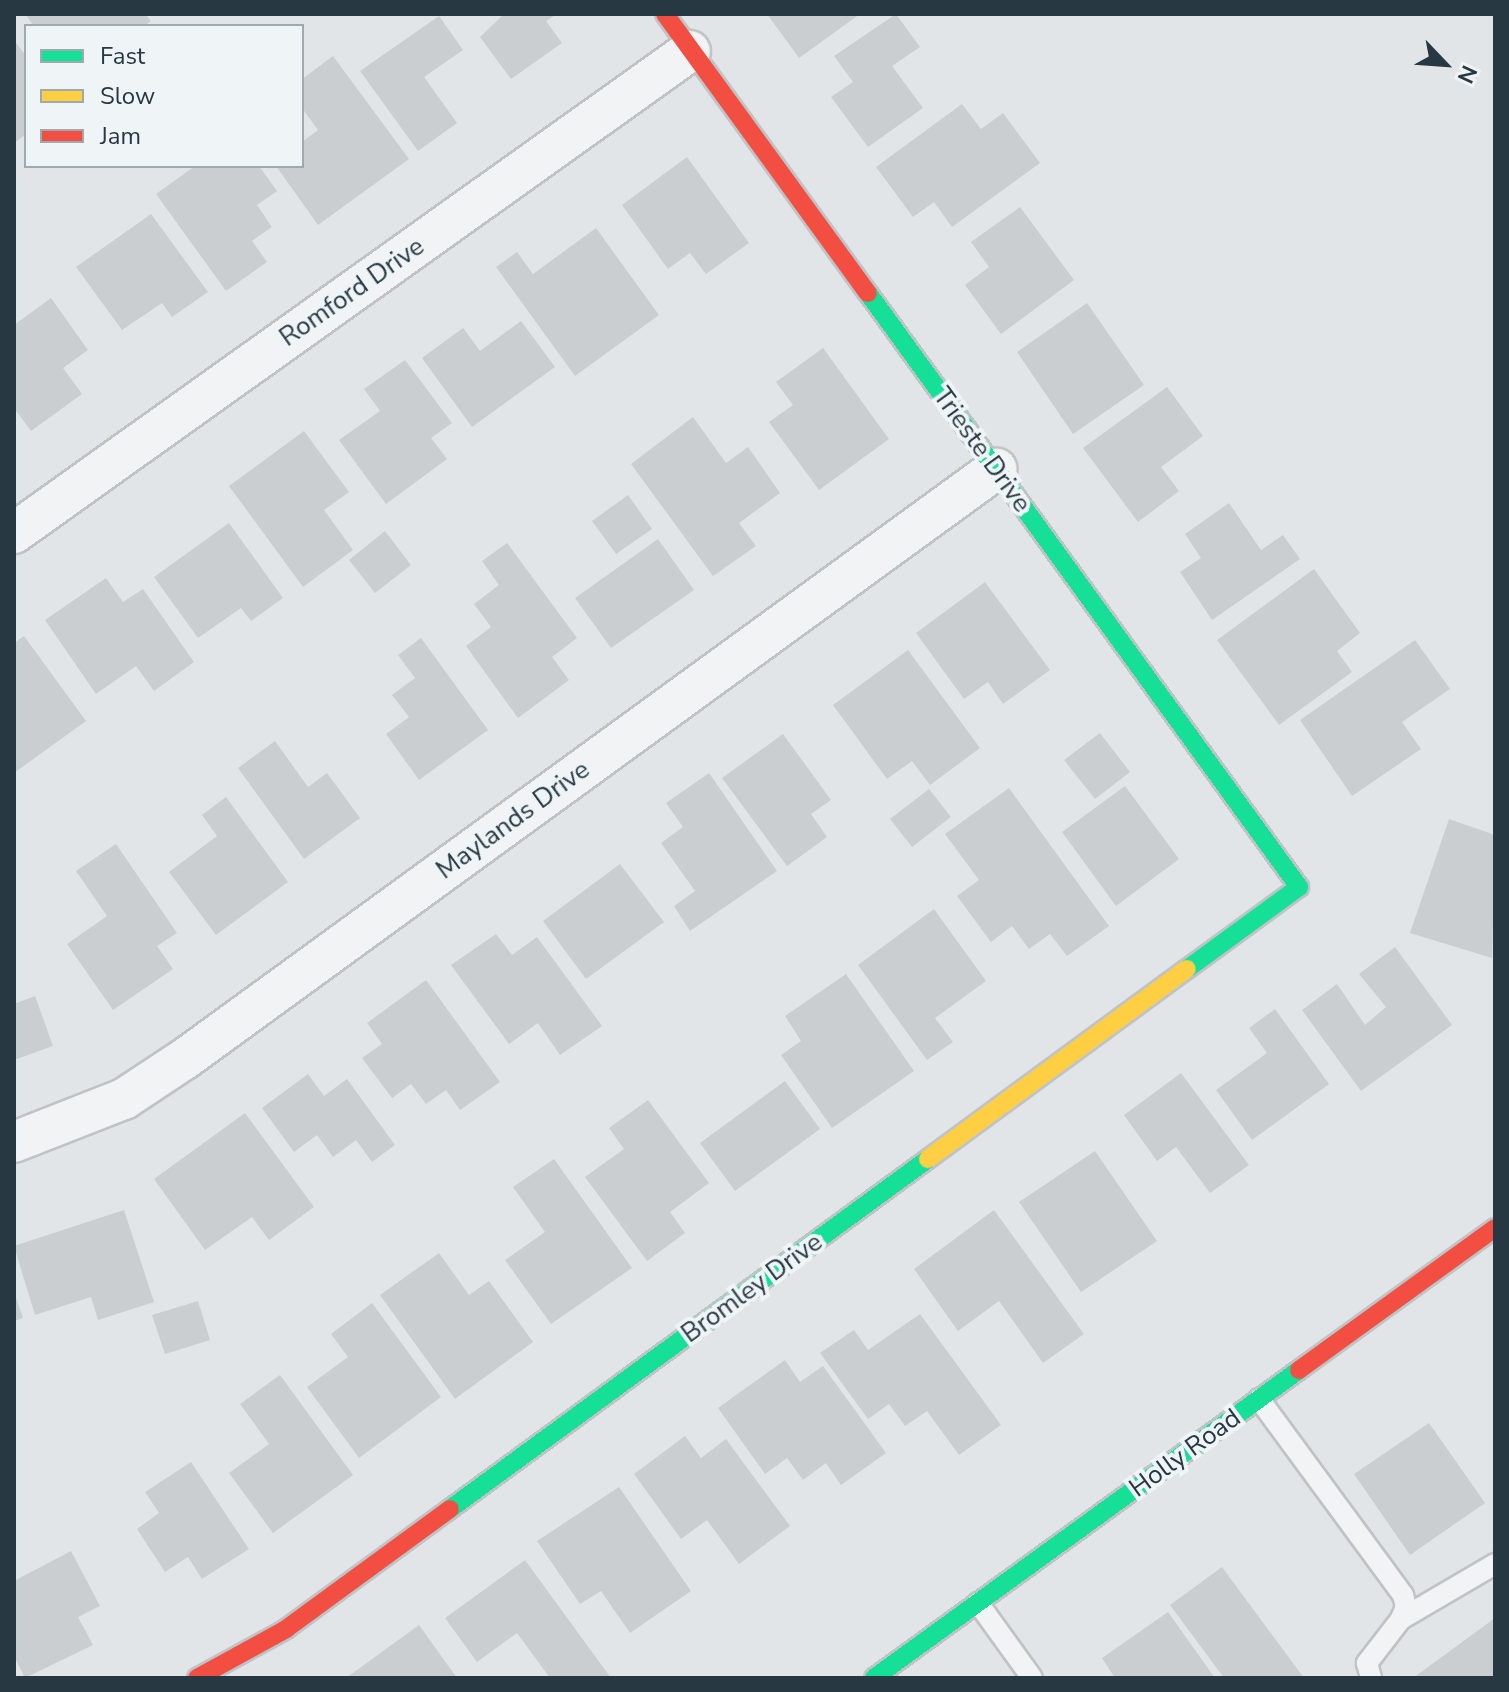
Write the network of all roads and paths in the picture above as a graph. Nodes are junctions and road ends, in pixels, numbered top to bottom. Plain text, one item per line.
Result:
1 (665, 14) edge
2 (690, 51) junction
3 (996, 469) junction
4 (14, 533) edge
5 (1299, 887) joint
6 (14, 1142) edge
7 (1495, 1228) edge
8 (1259, 1399) junction
9 (1495, 1564) edge
10 (978, 1603) junction
11 (1401, 1619) junction
12 (197, 1678) edge
13 (874, 1678) edge
14 (1032, 1678) edge
15 (1371, 1678) edge

1 - 2 street, Trieste Drive
2 - 3 street, Trieste Drive
2 - 4 street, Romford Drive
3 - 5 street, Trieste Drive
3 - 6 street, Maylands Drive
5 - 12 street, Bromley Drive
7 - 8 street, Holly Road
8 - 10 street, Holly Road
8 - 11 lane
9 - 11 lane
10 - 13 street, Holly Road
10 - 14 lane
11 - 15 lane

